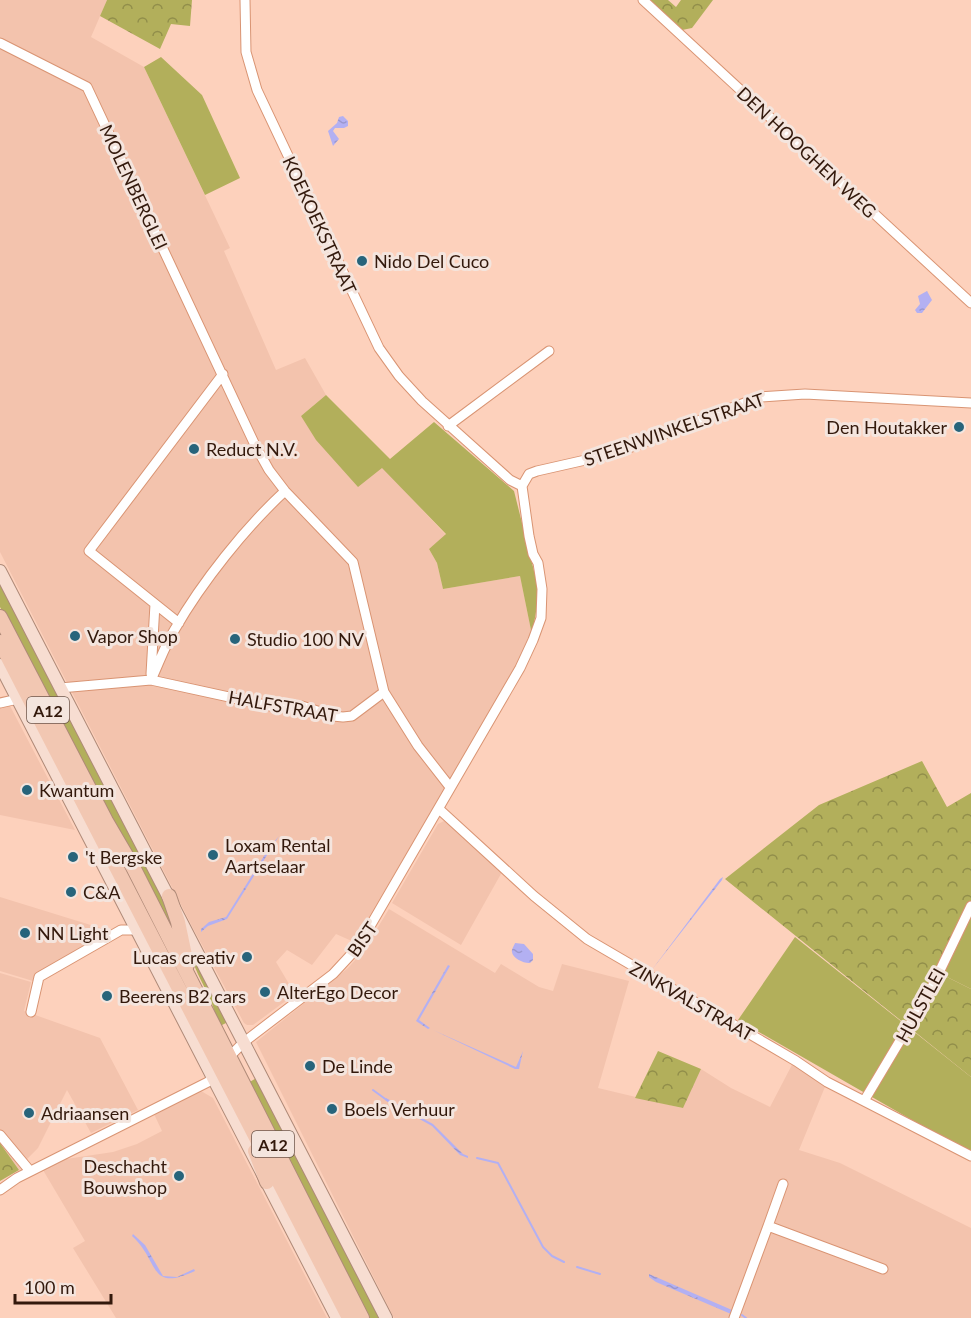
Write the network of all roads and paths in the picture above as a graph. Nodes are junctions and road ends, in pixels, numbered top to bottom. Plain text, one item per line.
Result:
1 (245, 0) edge
2 (643, 0) edge
3 (0, 43) edge
4 (971, 303) edge
5 (549, 351) dead end
6 (223, 374) junction
7 (971, 403) edge
8 (448, 426) junction
9 (522, 486) junction
10 (285, 491) junction
11 (0, 571) edge
12 (155, 604) junction
13 (0, 617) edge
14 (179, 623) junction
15 (0, 642) edge
16 (0, 665) edge
17 (151, 680) junction
18 (60, 688) junction
19 (384, 692) junction
20 (18, 699) junction
21 (0, 703) edge
22 (450, 787) junction
23 (439, 810) junction
24 (169, 896) junction
25 (971, 906) edge
26 (137, 930) junction
27 (188, 976) junction
28 (31, 1012) dead end
29 (247, 1040) junction
30 (221, 1067) junction
31 (864, 1101) junction
32 (250, 1125) junction
33 (0, 1135) edge
34 (971, 1156) edge
35 (30, 1172) junction
36 (267, 1182) junction
37 (783, 1184) dead end
38 (0, 1190) edge
39 (768, 1226) junction
40 (883, 1269) dead end
41 (337, 1318) edge
42 (349, 1318) edge
43 (362, 1318) edge
44 (386, 1318) edge
45 (734, 1318) edge

1 - 8 street, KOEKOEKSTRAAT
2 - 4 street, DEN HOOGHEN WEG
3 - 6 street, MOLENBERGLEI
5 - 8 street
6 - 10 street, MOLENBERGLEI
6 - 12 street
7 - 9 street, STEENWINKELSTRAAT
8 - 9 street, KOEKOEKSTRAAT
9 - 22 street
10 - 14 street
10 - 19 street, MOLENBERGLEI
11 - 18 main road
12 - 14 street
12 - 17 street
13 - 27 highway, A12
14 - 17 street
15 - 30 highway, A12
16 - 20 main road
17 - 18 street, HALFSTRAAT
17 - 19 street, HALFSTRAAT
18 - 24 main road
19 - 22 street
20 - 21 street
20 - 26 main road
22 - 23 street
23 - 29 street, BIST
23 - 31 street, ZINKVALSTRAAT
24 - 27 highway
24 - 29 main road
25 - 31 street, HULSTLEI
26 - 28 street
26 - 30 main road
27 - 30 highway, A12
29 - 30 street, BIST
29 - 44 main road
30 - 32 highway, A12
30 - 35 street, BIST
30 - 36 main road
30 - 43 highway, A12
31 - 34 street, ZINKVALSTRAAT
32 - 36 highway
32 - 42 highway, A12
33 - 35 street
35 - 38 street, BIST
36 - 41 main road
37 - 39 street
39 - 40 street
39 - 45 street

